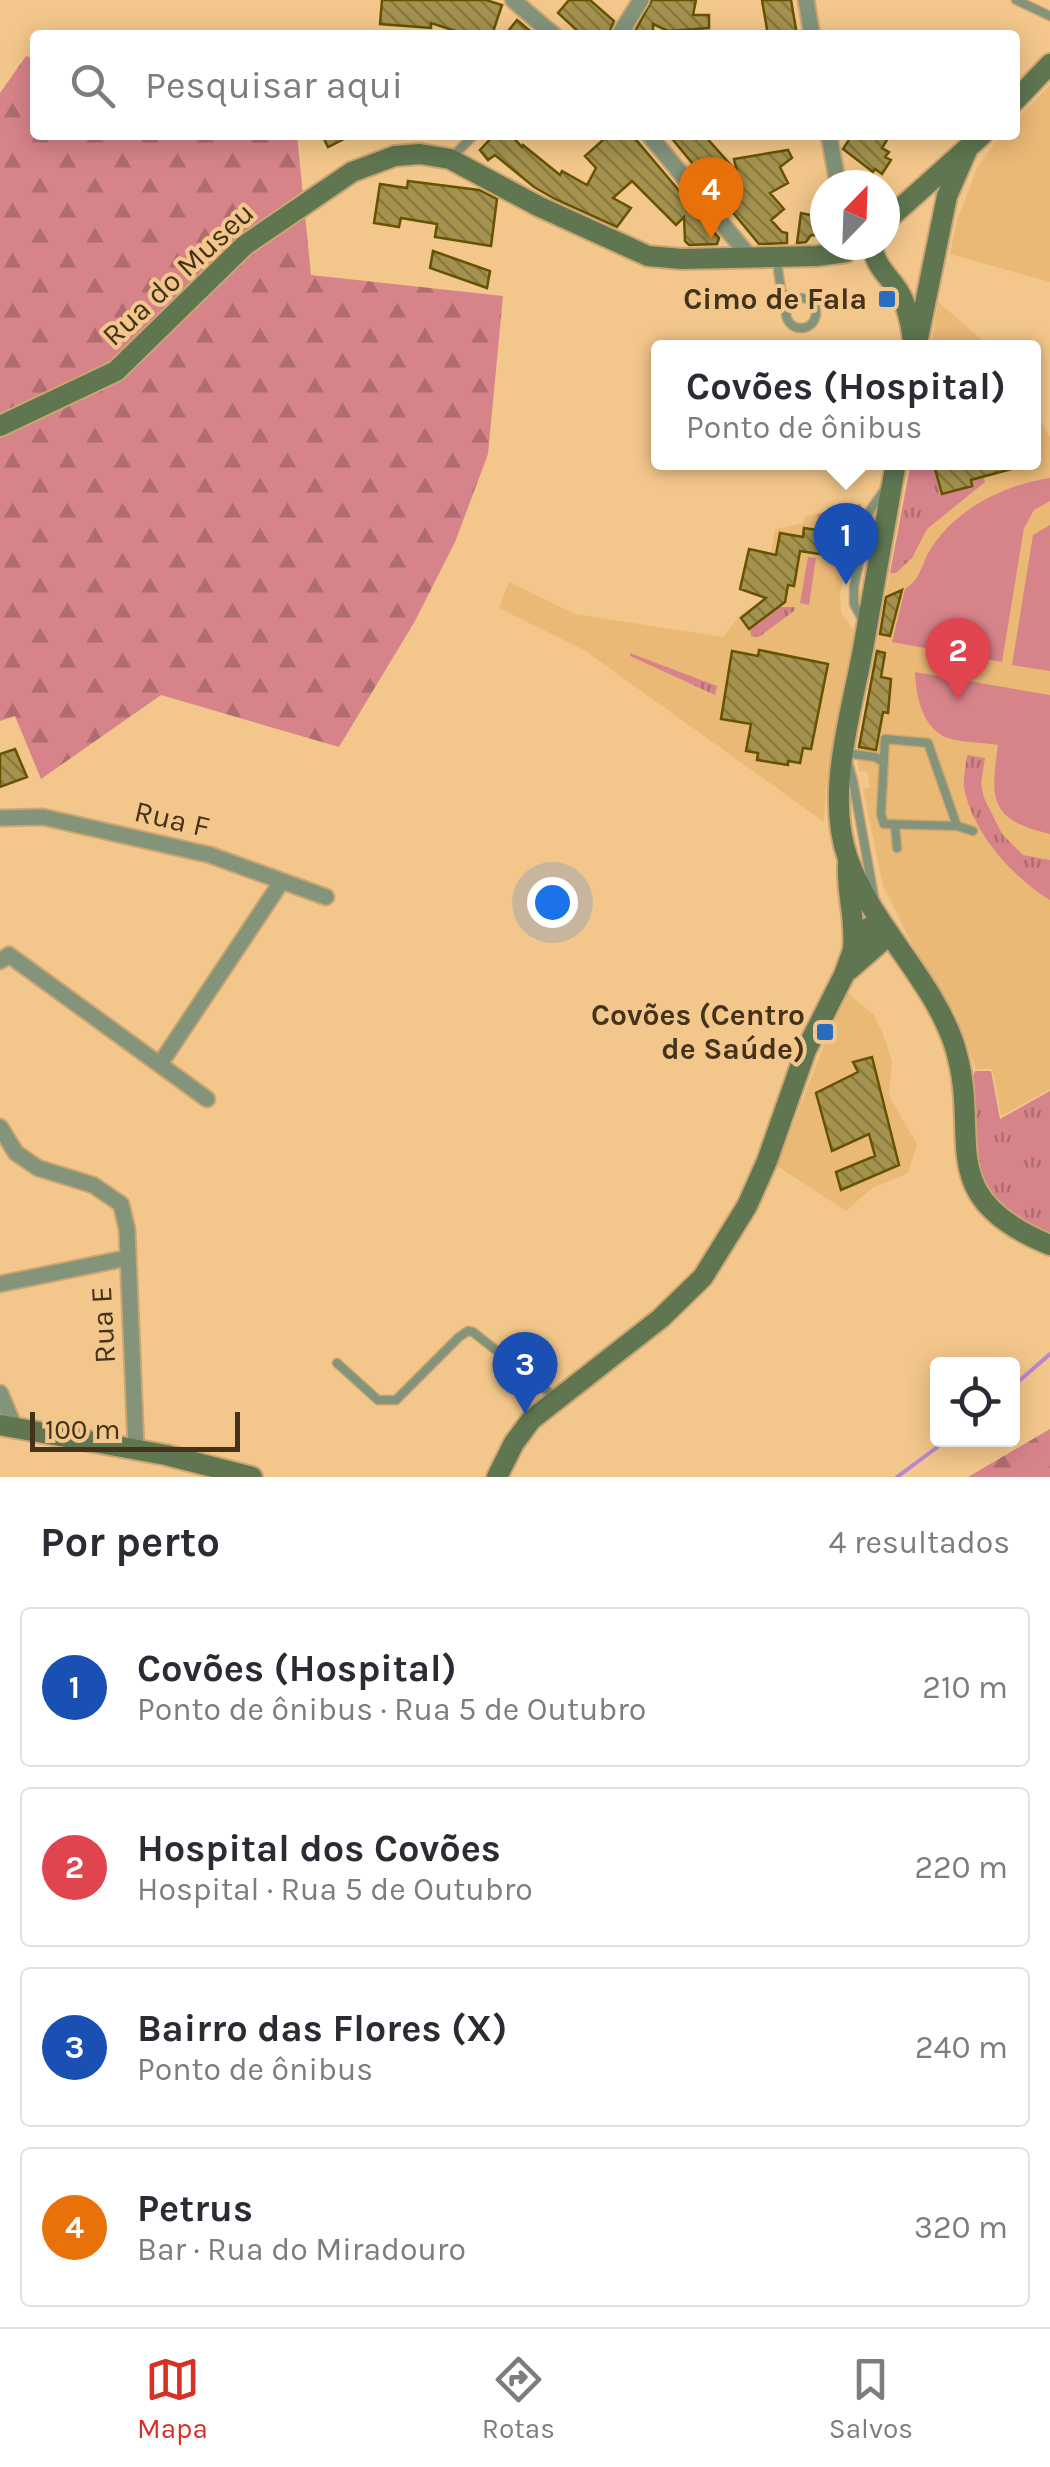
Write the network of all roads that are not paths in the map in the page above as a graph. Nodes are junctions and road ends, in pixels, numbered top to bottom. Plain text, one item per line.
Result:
1 (513, 0) edge
2 (640, 0) edge
3 (806, 0) edge
4 (1016, 0) edge
5 (1050, 16) edge
6 (548, 30) edge
7 (622, 30) edge
8 (811, 30) edge
9 (1050, 64) edge
10 (1020, 96) edge
11 (469, 140) edge
12 (653, 140) edge
13 (831, 140) edge
14 (974, 143) edge
15 (450, 160) junction
16 (836, 170) edge
17 (910, 200) junction
18 (900, 209) edge
19 (942, 219) junction
20 (810, 253) edge
21 (749, 256) junction
22 (777, 257) junction
23 (879, 260) edge
24 (928, 283) junction
25 (896, 288) junction
26 (791, 302) dead end
27 (913, 340) edge
28 (917, 340) edge
29 (0, 426) edge
30 (895, 470) edge
31 (845, 753) junction
32 (884, 762) junction
33 (0, 818) edge
34 (895, 824) junction
35 (957, 826) junction
36 (973, 831) dead end
37 (897, 848) dead end
38 (849, 860) junction
39 (282, 881) junction
40 (326, 897) dead end
41 (882, 924) junction
42 (853, 950) junction
43 (0, 961) edge
44 (844, 975) junction
45 (160, 1064) junction
46 (207, 1099) dead end
47 (0, 1127) edge
48 (1050, 1246) edge
49 (128, 1258) junction
50 (0, 1284) edge
51 (337, 1363) dead end
52 (0, 1393) edge
53 (558, 1400) junction
54 (7, 1425) edge
55 (136, 1449) junction
56 (252, 1477) edge
57 (497, 1477) edge

1 - 6 street
2 - 7 street
3 - 8 street
4 - 5 lane
9 - 10 street
11 - 15 lane
12 - 21 street
13 - 16 street
14 - 17 street
14 - 19 street
15 - 21 street, Rua do Museu
15 - 29 street, Rua do Museu
17 - 18 street
17 - 19 street
19 - 24 street
20 - 22 street, Rua do Museu
21 - 22 street, Rua do Museu
22 - 26 lane
23 - 25 street
24 - 25 street
24 - 28 street
25 - 27 street
30 - 31 street
31 - 32 lane
31 - 38 street
31 - 41 lane
32 - 34 lane
32 - 35 lane
33 - 39 street, Rua F
34 - 35 lane
34 - 37 lane
35 - 36 lane
38 - 41 street
38 - 42 street
39 - 40 street, Rua F
39 - 45 street
41 - 42 street
41 - 44 street
41 - 48 street
42 - 44 street
43 - 45 street
44 - 53 street
45 - 46 street
47 - 49 street, Rua E
49 - 50 street
49 - 55 street, Rua E
51 - 53 lane
52 - 54 street
53 - 57 street
54 - 55 street
55 - 56 street

